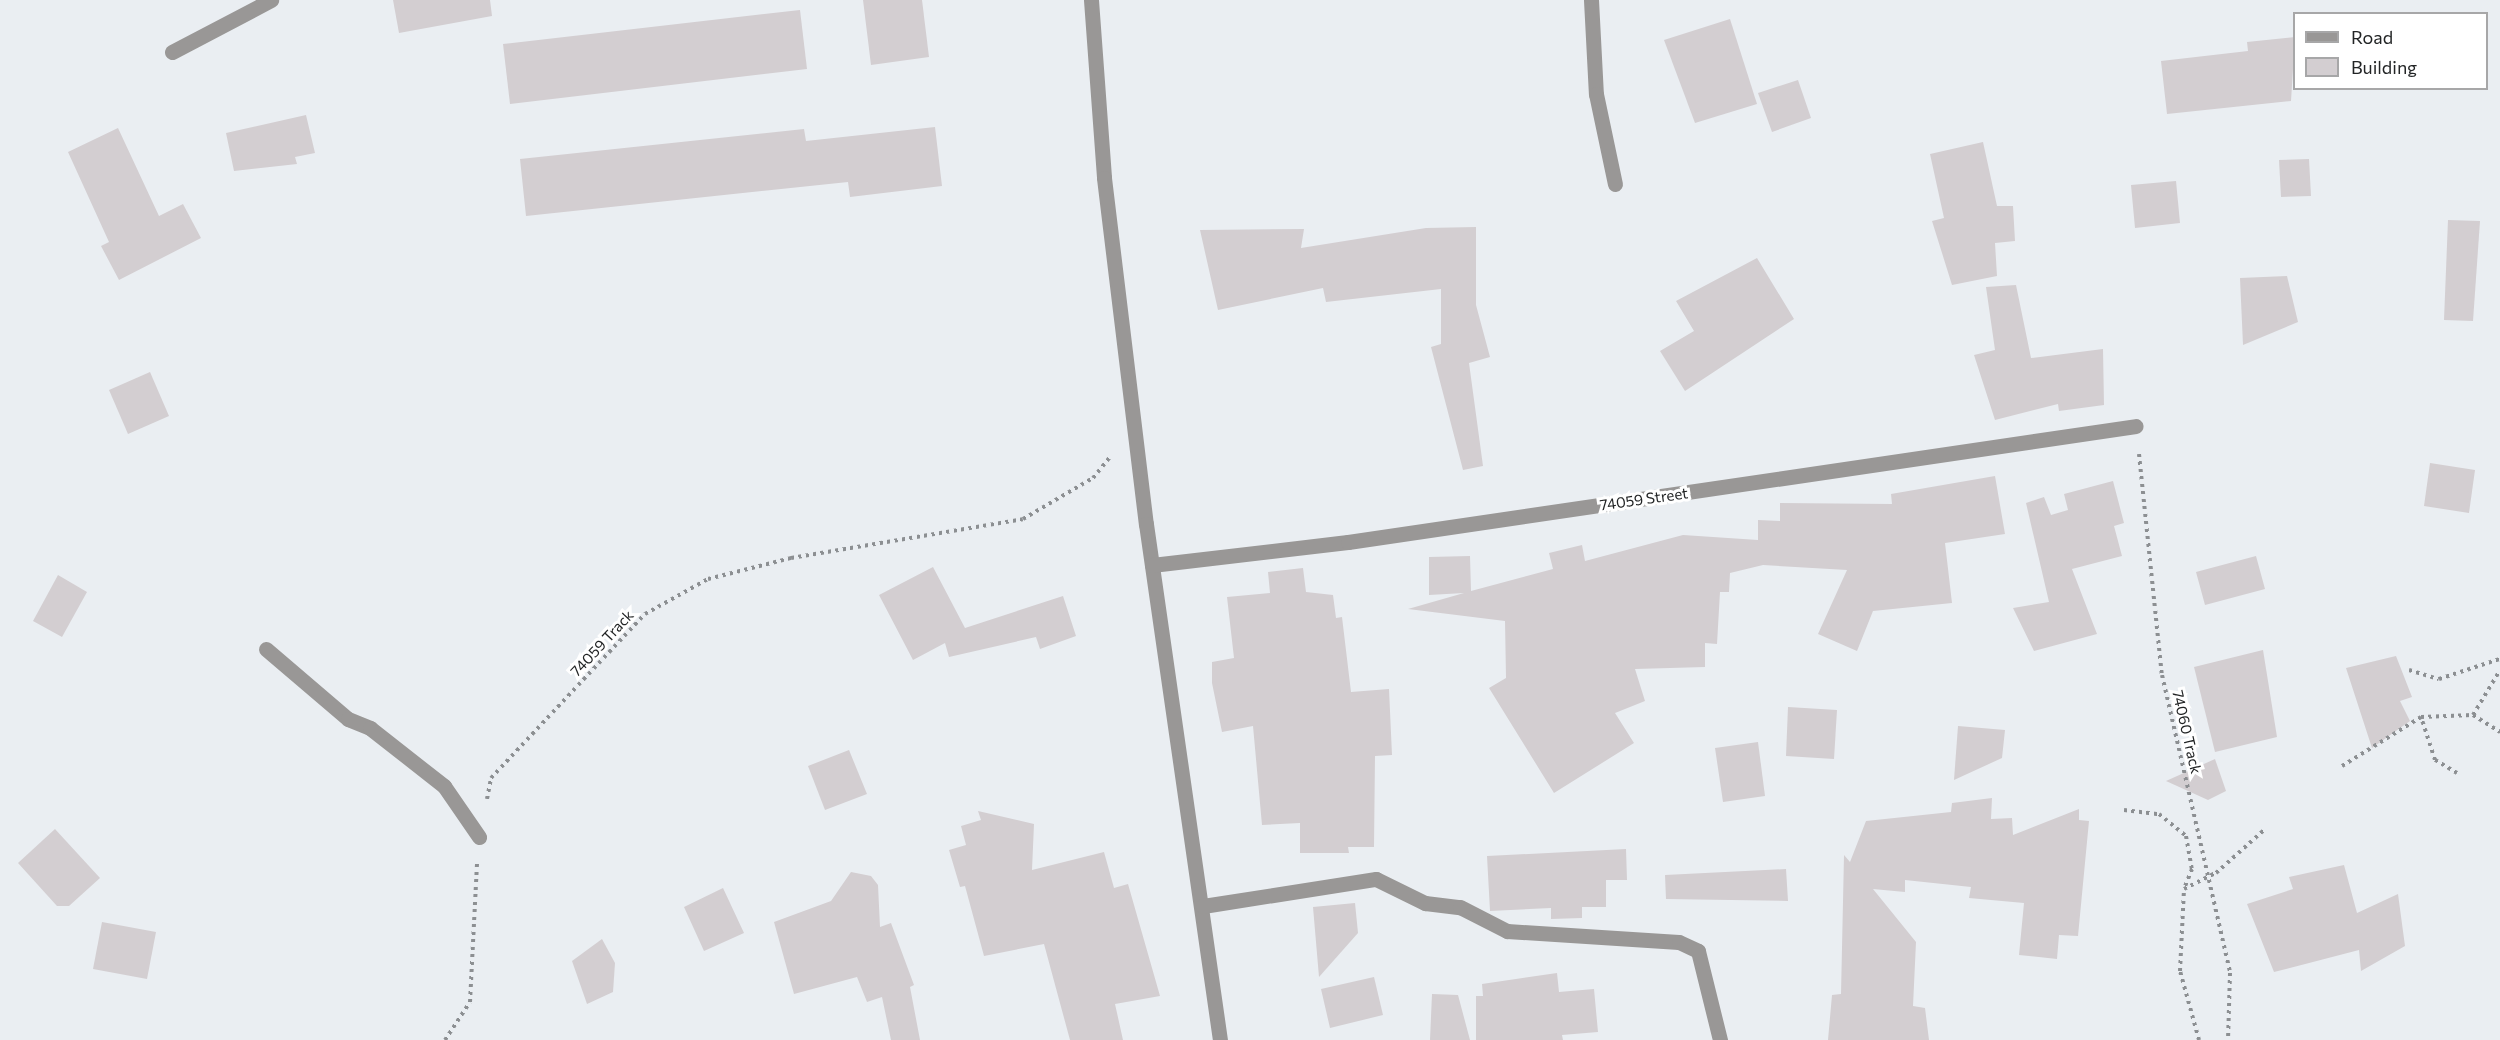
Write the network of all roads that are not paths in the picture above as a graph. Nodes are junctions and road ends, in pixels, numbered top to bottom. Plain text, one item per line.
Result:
1 (271, 0) edge
2 (1091, 0) edge
3 (1591, 0) edge
4 (172, 52) dead end
5 (1614, 184) dead end
6 (2136, 426) road end
7 (1152, 565) junction
8 (266, 649) dead end
9 (479, 837) road end
10 (1203, 906) junction
11 (1220, 1040) edge
12 (1720, 1040) edge

1 - 4 street
2 - 7 street
3 - 5 street
6 - 7 street, 74059 Street
7 - 10 street
8 - 9 street
10 - 11 street
10 - 12 street

